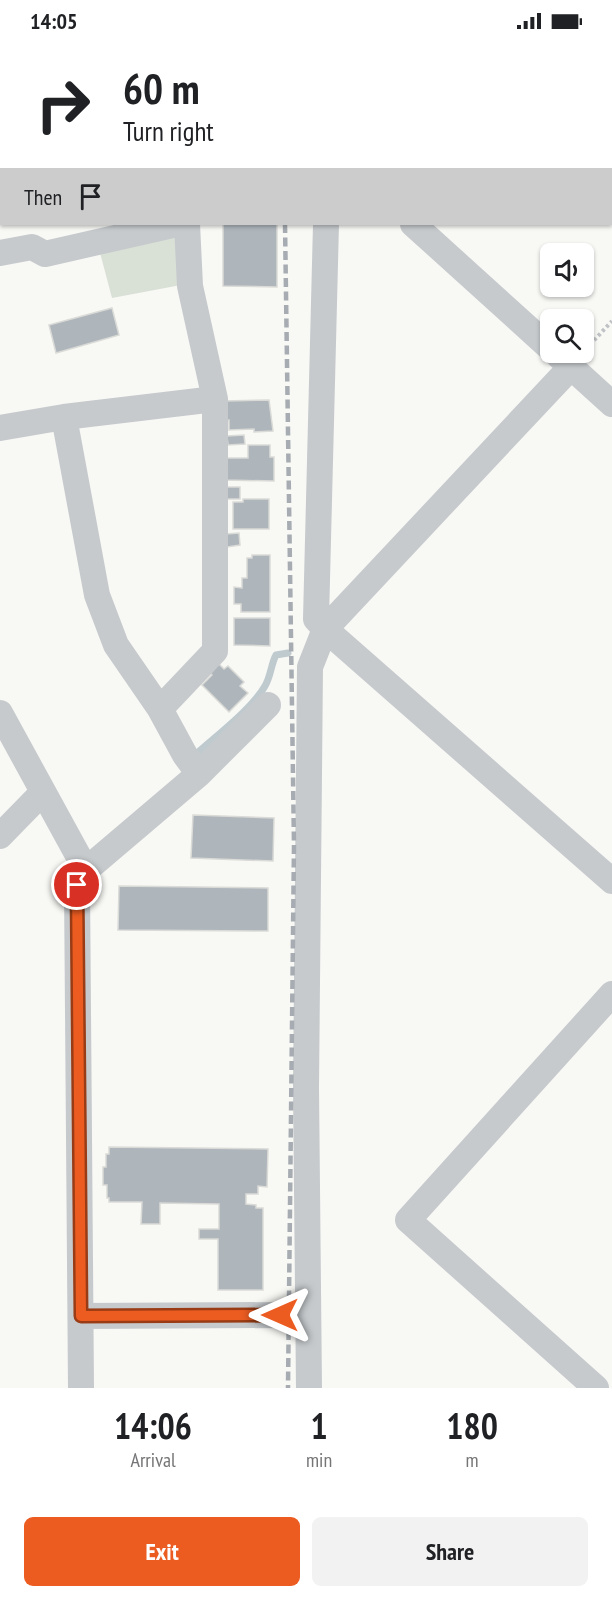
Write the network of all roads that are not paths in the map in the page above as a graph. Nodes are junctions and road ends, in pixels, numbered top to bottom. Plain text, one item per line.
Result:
1 (173, 225) edge
2 (187, 225) edge
3 (326, 225) edge
4 (414, 225) edge
5 (0, 253) edge
6 (540, 339) edge
7 (565, 363) edge
8 (575, 363) edge
9 (215, 399) junction
10 (612, 404) edge
11 (64, 417) junction
12 (0, 429) edge
13 (325, 629) junction
14 (268, 705) dead end
15 (159, 709) junction
16 (0, 713) edge
17 (199, 774) junction
18 (43, 792) junction
19 (0, 836) edge
20 (86, 870) junction
21 (612, 881) edge
22 (612, 994) edge
23 (280, 1315) dead end
24 (81, 1316) junction
25 (81, 1388) edge
26 (309, 1388) edge
27 (596, 1388) edge

1 - 5 street
2 - 9 street
3 - 13 street
4 - 6 street
7 - 13 street
8 - 10 street
9 - 11 street
9 - 15 street
11 - 12 street
11 - 15 street
13 - 21 street
13 - 26 street
14 - 17 street
15 - 17 street
16 - 18 street
17 - 20 street
18 - 19 street
18 - 20 street
20 - 24 street
22 - 27 street
23 - 24 street
24 - 25 street

